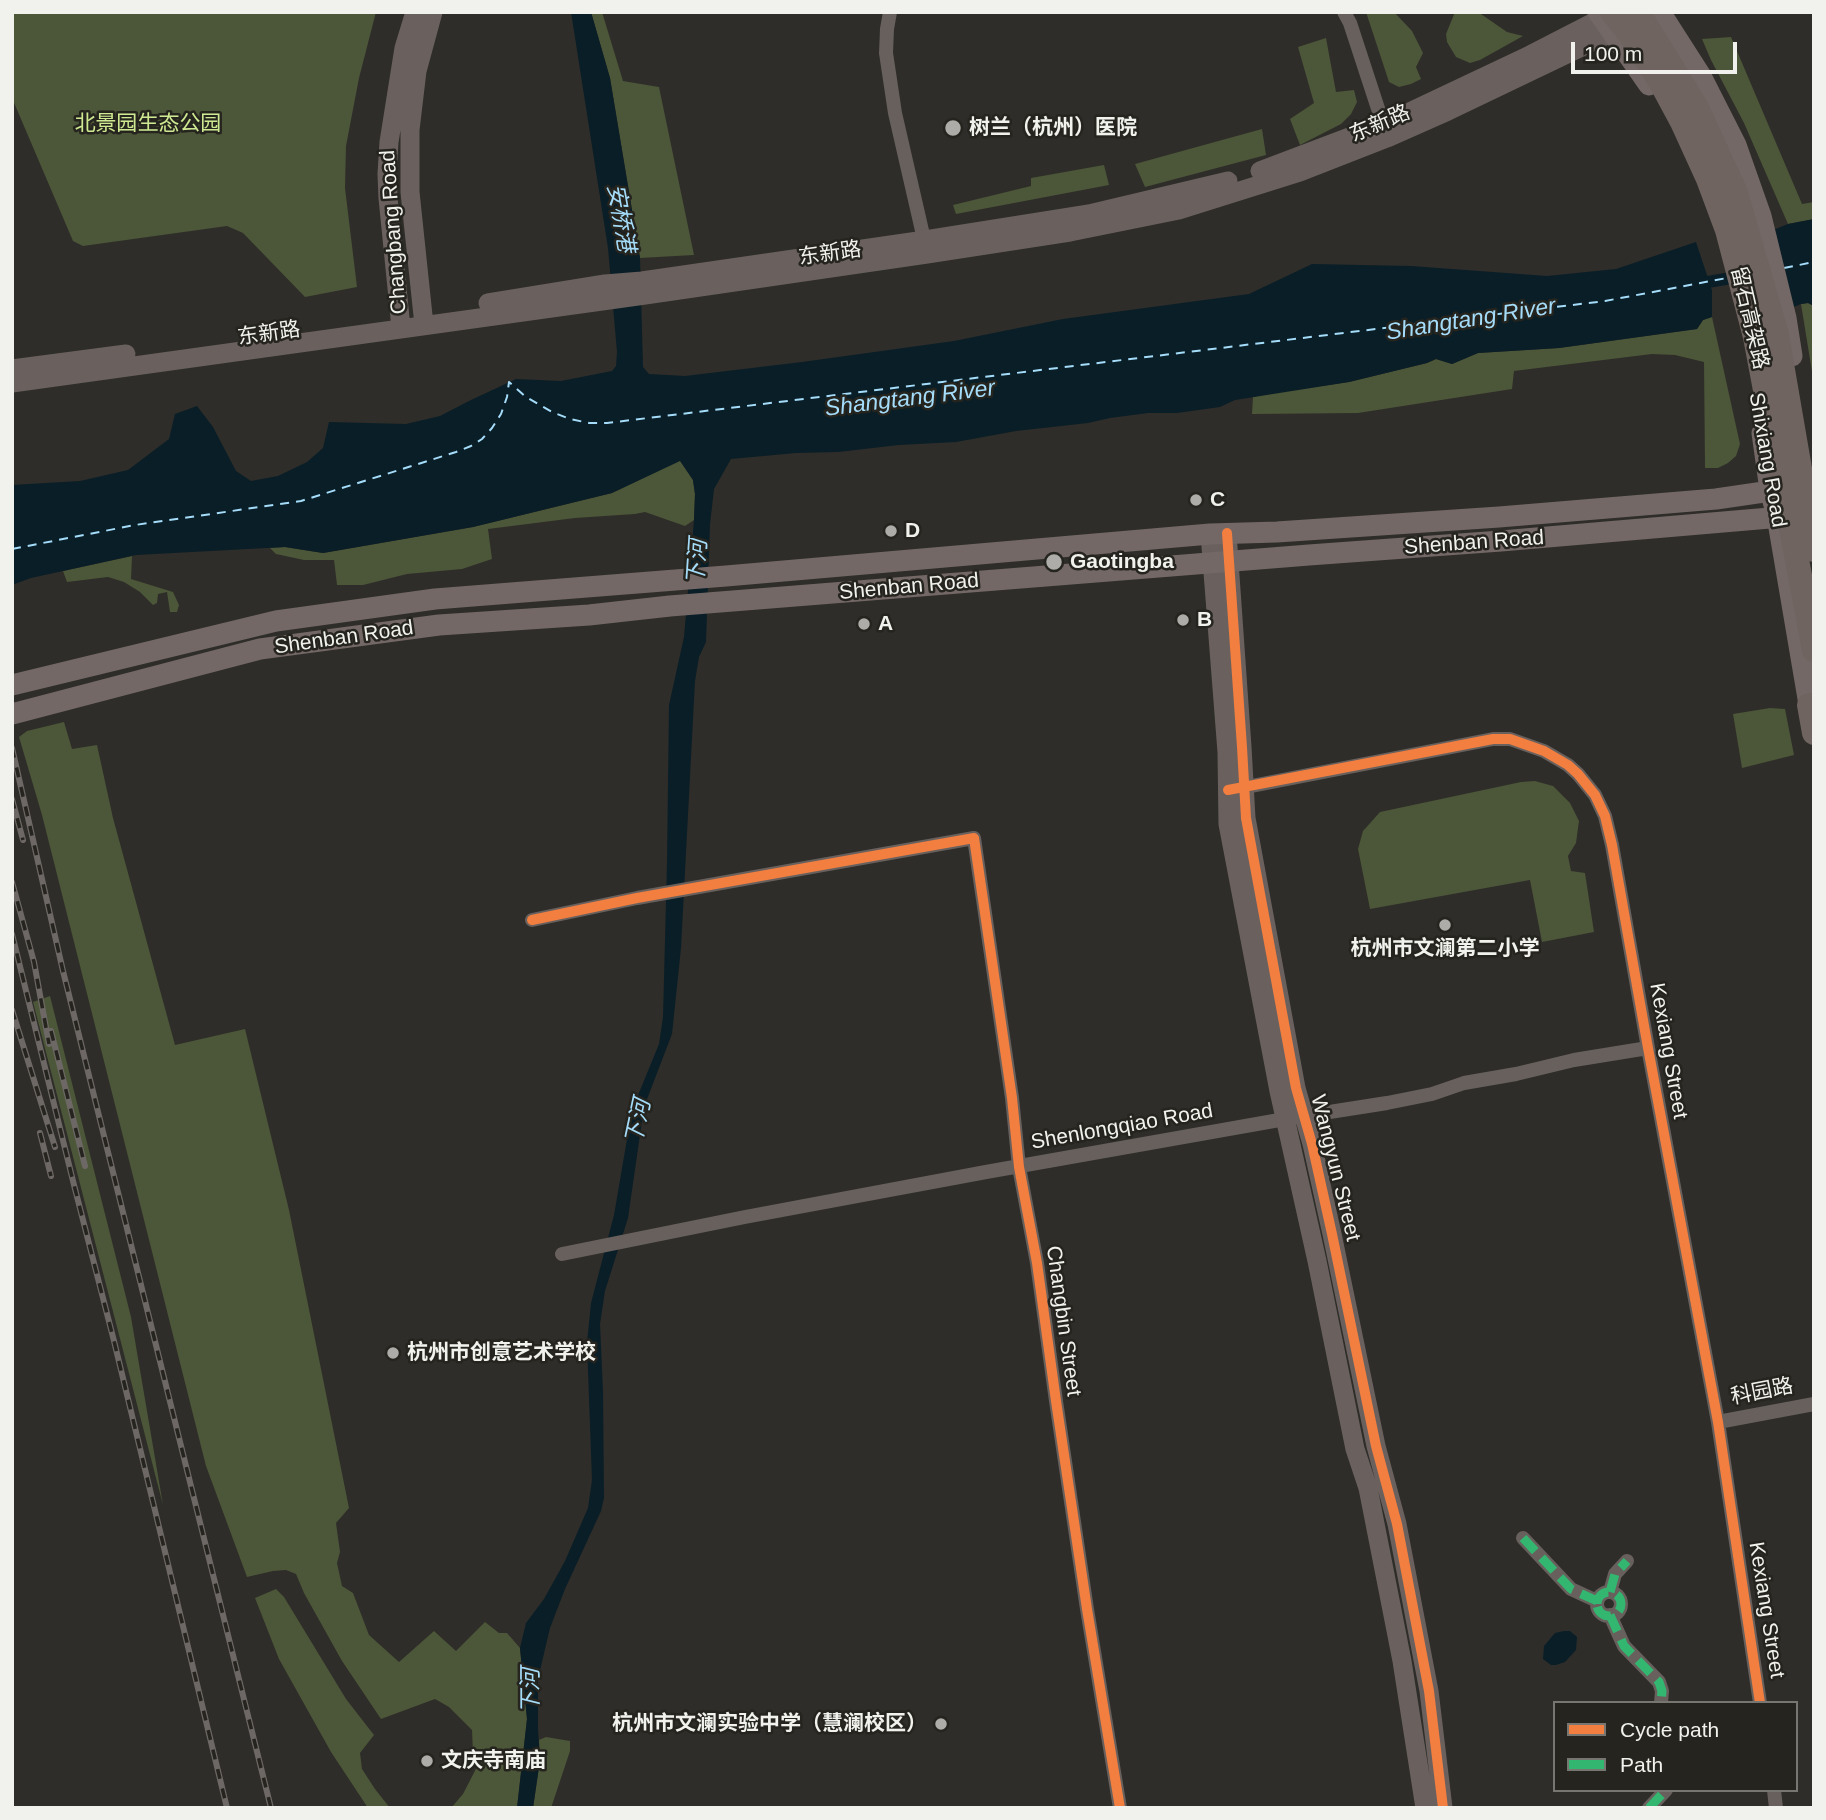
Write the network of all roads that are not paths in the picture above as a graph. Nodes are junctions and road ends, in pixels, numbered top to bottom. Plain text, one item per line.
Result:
1 (415, 12) edge
2 (433, 12) edge
3 (890, 12) edge
4 (1344, 12) edge
5 (1656, 13) edge
6 (1608, 17) edge
7 (1385, 131) junction
8 (926, 247) junction
9 (423, 319) junction
10 (401, 322) junction
11 (12, 369) edge
12 (12, 383) edge
13 (1813, 489) edge
14 (1770, 490) junction
15 (1814, 514) edge
16 (1777, 516) junction
17 (1218, 533) junction
18 (1814, 550) edge
19 (1220, 562) junction
20 (1814, 650) edge
21 (12, 685) edge
22 (1809, 705) joint
23 (12, 714) edge
24 (1814, 732) edge
25 (1236, 789) junction
26 (532, 920) dead end
27 (1648, 1048) junction
28 (1295, 1117) junction
29 (1019, 1167) junction
30 (562, 1254) dead end
31 (1814, 1404) edge
32 (1718, 1422) junction
33 (1523, 1538) dead end
34 (1627, 1561) dead end
35 (1610, 1592) junction
36 (1597, 1601) junction
37 (1610, 1615) junction
38 (1661, 1701) edge
39 (1760, 1701) edge
40 (1665, 1792) edge
41 (1120, 1808) edge
42 (1425, 1808) edge
43 (1443, 1808) edge
44 (1650, 1808) edge

1 - 10 main road, Changbang Road
2 - 9 main road, Changbang Road
3 - 8 street
4 - 7 street
5 - 6 main road
5 - 13 main road, Shixiang Road
5 - 18 highway, 留石高架路, bridge
6 - 7 main road, 东新路
6 - 14 main road, Shixiang Road
6 - 20 highway, 留石高架路, bridge
7 - 8 main road, 东新路
8 - 9 main road, 东新路
9 - 10 main road, 东新路
10 - 11 main road, 东新路
10 - 12 main road, 东新路
13 - 14 main road, Shenban Road
14 - 16 main road, Shixiang Road
14 - 17 main road, Shenban Road
15 - 16 main road, Shenban Road
16 - 19 main road, Shenban Road
16 - 22 main road, Shixiang Road
17 - 19 main road, Wangyun Street
17 - 21 main road, Shenban Road
19 - 23 main road, Shenban Road
19 - 25 main road, Wangyun Street
22 - 24 highway
25 - 27 street, Kexiang Street
25 - 28 main road, Wangyun Street
26 - 29 street, Changbin Street
27 - 28 street, Shenlongqiao Road
27 - 32 street, Kexiang Street
28 - 29 street, Shenlongqiao Road
28 - 42 main road, Wangyun Street
28 - 43 main road, Wangyun Street
29 - 30 street, Shenlongqiao Road
29 - 41 street, Changbin Street
31 - 32 street, 科园路
32 - 39 street, Kexiang Street
33 - 36 street
34 - 35 street
35 - 36 street
35 - 37 street
36 - 37 street
37 - 38 street
40 - 44 street

